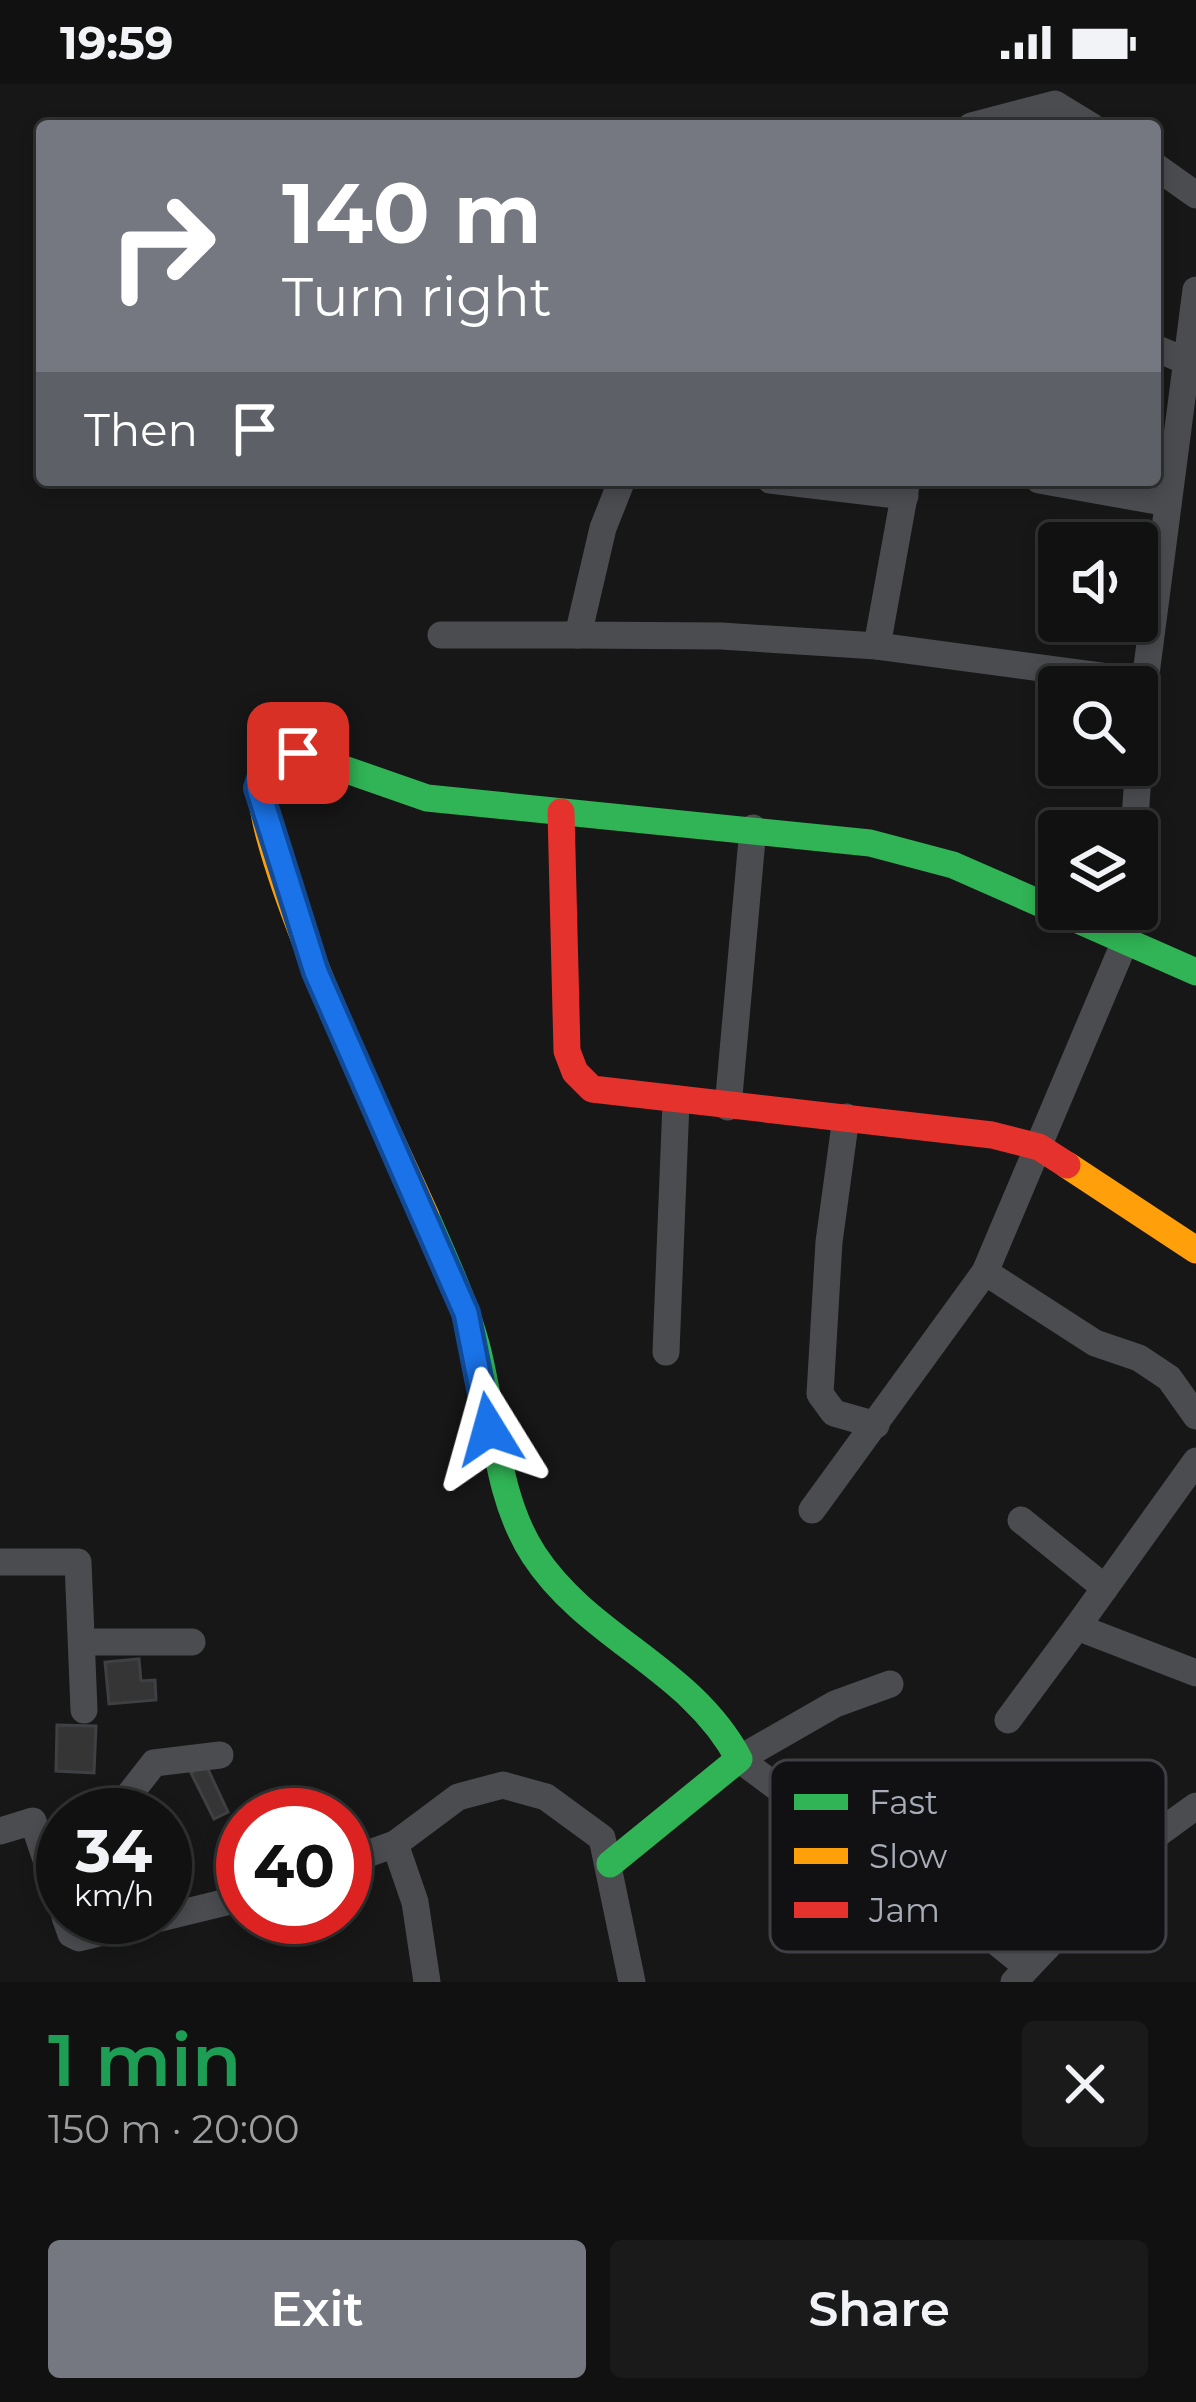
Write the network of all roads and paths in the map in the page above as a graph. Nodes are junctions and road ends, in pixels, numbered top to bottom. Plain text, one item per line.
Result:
1 (1052, 115) edge
2 (1015, 120) edge
3 (1161, 170) edge
4 (1196, 195) edge
5 (1196, 290) edge
6 (1161, 351) edge
7 (1186, 361) junction
8 (620, 486) edge
9 (872, 486) edge
10 (1073, 486) edge
11 (906, 488) edge
12 (1168, 503) junction
13 (441, 634) dead end
14 (578, 634) junction
15 (878, 646) junction
16 (1147, 666) edge
17 (1038, 668) edge
18 (561, 812) junction
19 (753, 828) junction
20 (1127, 930) edge
21 (1126, 939) junction
22 (1196, 972) edge
23 (676, 1102) junction
24 (728, 1107) junction
25 (846, 1117) junction
26 (1039, 1147) junction
27 (1196, 1250) edge
28 (985, 1272) junction
29 (666, 1352) dead end
30 (1196, 1416) edge
31 (875, 1425) junction
32 (1196, 1461) edge
33 (812, 1510) dead end
34 (1021, 1520) dead end
35 (0, 1562) edge
36 (1105, 1588) junction
37 (1077, 1627) junction
38 (82, 1642) junction
39 (192, 1642) dead end
40 (1196, 1673) edge
41 (890, 1684) dead end
42 (84, 1710) dead end
43 (1008, 1720) dead end
44 (220, 1755) dead end
45 (740, 1759) junction
46 (770, 1782) edge
47 (134, 1788) edge
48 (1196, 1806) edge
49 (36, 1822) edge
50 (1166, 1828) edge
51 (0, 1832) edge
52 (395, 1844) junction
53 (372, 1852) edge
54 (610, 1864) junction
55 (997, 1952) edge
56 (1043, 1952) edge
57 (1021, 1975) edge
58 (427, 1982) edge
59 (632, 1982) edge

1 - 2 street
3 - 4 street
5 - 7 street
6 - 7 street
7 - 12 street
8 - 14 street
9 - 11 street
10 - 12 street
11 - 15 street
12 - 16 street
13 - 14 street
14 - 15 street
15 - 17 street
18 - 19 street
18 - 23 street
18 - 45 street
19 - 21 street
19 - 24 street
20 - 21 street
21 - 22 street
21 - 26 street
23 - 24 street
23 - 29 street
24 - 25 street
25 - 26 street
25 - 31 street
26 - 27 street
26 - 28 street
28 - 30 street
28 - 31 street
31 - 33 street
32 - 36 street
34 - 36 street
35 - 38 street
36 - 37 street
37 - 40 street
37 - 43 street
38 - 39 street
38 - 42 street
41 - 45 street
44 - 47 street
45 - 46 street
45 - 54 street
48 - 50 street
49 - 51 street
52 - 53 street
52 - 54 street
52 - 58 street
54 - 59 street
55 - 57 street
56 - 57 street

